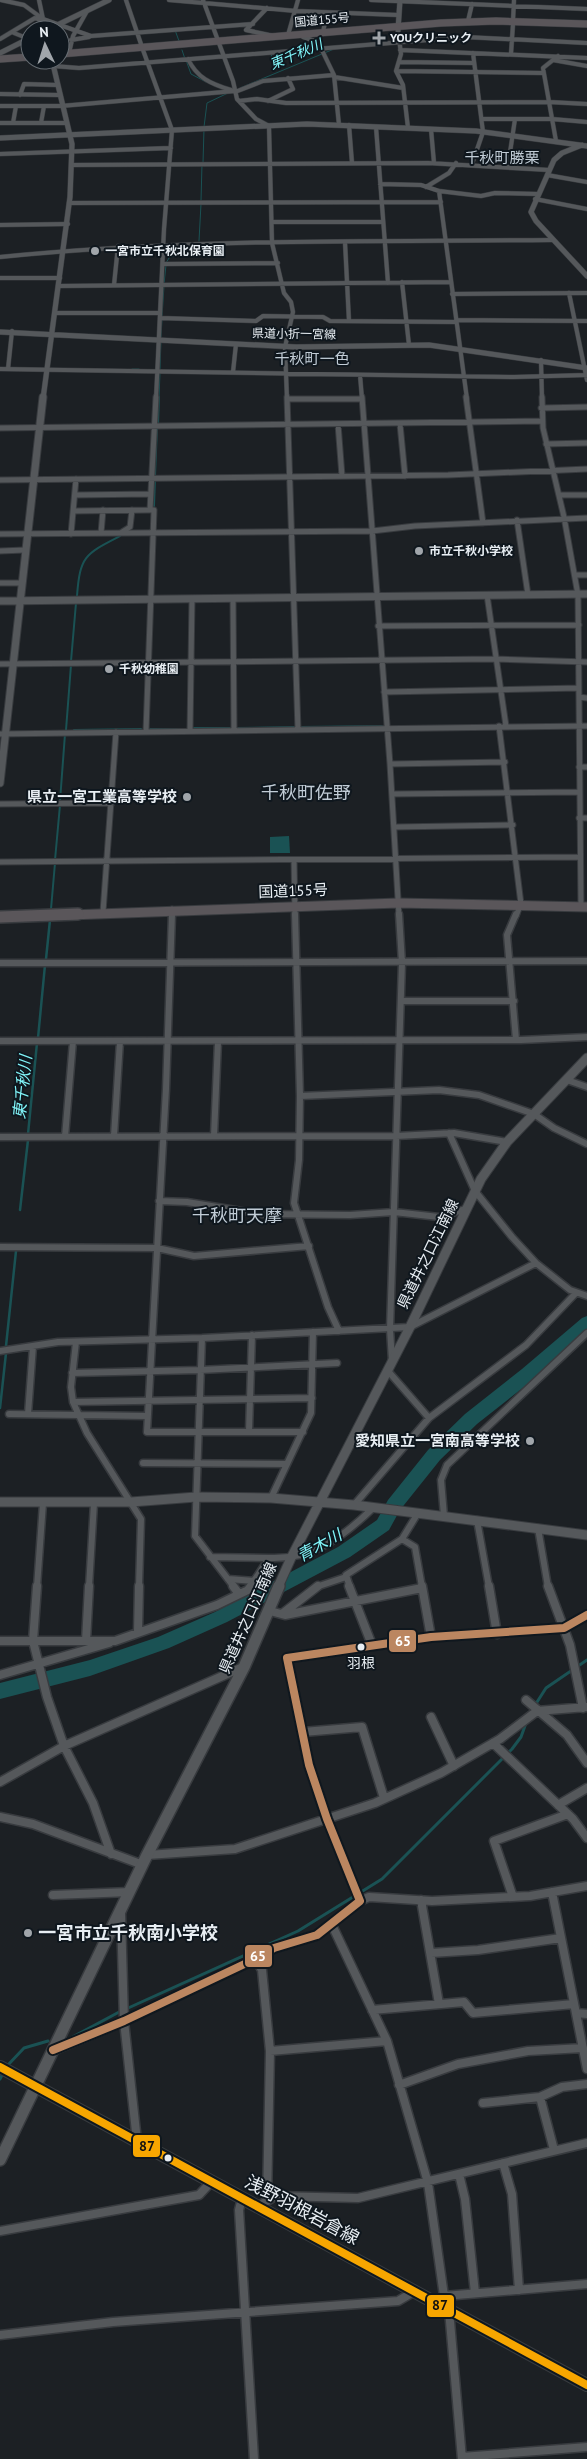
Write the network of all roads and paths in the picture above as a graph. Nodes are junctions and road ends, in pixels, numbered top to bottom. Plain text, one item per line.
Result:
1 (39, 0) edge
2 (109, 0) edge
3 (126, 0) edge
4 (169, 0) edge
5 (252, 0) edge
6 (298, 0) edge
7 (371, 0) edge
8 (514, 0) edge
9 (556, 0) edge
10 (202, 1) edge
11 (400, 1) edge
12 (1, 2) edge
13 (466, 2) edge
14 (472, 4) junction
15 (251, 6) junction
16 (514, 6) junction
17 (267, 8) junction
18 (555, 8) junction
19 (587, 9) edge
20 (87, 11) junction
21 (296, 11) junction
22 (327, 12) junction
23 (398, 15) junction
24 (43, 19) joint
25 (68, 20) edge
26 (468, 21) junction
27 (513, 22) junction
28 (253, 24) junction
29 (587, 25) edge
30 (211, 27) junction
31 (20, 28) edge
32 (397, 28) junction
33 (70, 29) edge
34 (77, 31) junction
35 (137, 32) junction
36 (323, 32) junction
37 (14, 33) junction
38 (20, 35) edge
39 (288, 35) junction
40 (91, 36) junction
41 (274, 36) junction
42 (303, 37) junction
43 (0, 39) edge
44 (71, 40) junction
45 (512, 40) junction
46 (218, 42) junction
47 (20, 43) edge
48 (399, 43) junction
49 (587, 43) edge
50 (70, 46) edge
51 (142, 49) junction
52 (400, 50) junction
53 (0, 52) edge
54 (324, 52) junction
55 (70, 53) edge
56 (473, 53) junction
57 (511, 54) junction
58 (70, 55) edge
59 (558, 56) junction
60 (224, 57) junction
61 (587, 58) edge
62 (20, 59) edge
63 (0, 60) edge
64 (188, 60) junction
65 (553, 60) junction
66 (148, 62) junction
67 (399, 62) junction
68 (474, 63) junction
69 (70, 66) edge
70 (587, 66) edge
71 (54, 70) edge
72 (396, 71) junction
73 (476, 73) junction
74 (543, 73) junction
75 (334, 76) junction
76 (288, 78) junction
77 (57, 85) junction
78 (404, 88) junction
79 (235, 91) junction
80 (0, 94) edge
81 (20, 95) junction
82 (58, 95) junction
83 (160, 98) junction
84 (268, 100) junction
85 (239, 101) junction
86 (480, 102) junction
87 (549, 102) junction
88 (336, 103) junction
89 (405, 103) junction
90 (587, 104) edge
91 (0, 106) edge
92 (16, 106) junction
93 (44, 106) junction
94 (61, 106) junction
95 (256, 119) junction
96 (482, 120) junction
97 (516, 120) junction
98 (552, 120) junction
99 (587, 122) edge
100 (0, 123) edge
101 (13, 123) junction
102 (41, 123) junction
103 (66, 123) junction
104 (339, 125) junction
105 (269, 126) junction
106 (349, 126) junction
107 (376, 126) junction
108 (246, 127) junction
109 (408, 128) junction
110 (431, 129) junction
111 (172, 130) junction
112 (483, 132) junction
113 (70, 134) junction
114 (513, 135) junction
115 (0, 138) edge
116 (556, 141) junction
117 (585, 145) edge
118 (170, 148) junction
119 (72, 150) junction
120 (0, 154) edge
121 (379, 163) junction
122 (434, 163) junction
123 (456, 163) junction
124 (169, 164) junction
125 (270, 164) junction
126 (352, 164) junction
127 (472, 164) junction
128 (72, 165) junction
129 (508, 166) junction
130 (548, 172) junction
131 (587, 182) edge
132 (380, 184) junction
133 (426, 187) junction
134 (439, 191) junction
135 (536, 196) junction
136 (270, 202) junction
137 (382, 202) junction
138 (441, 202) junction
139 (69, 203) junction
140 (167, 203) junction
141 (587, 209) edge
142 (272, 222) junction
143 (382, 222) junction
144 (68, 224) junction
145 (0, 225) edge
146 (553, 240) junction
147 (345, 242) junction
148 (384, 242) junction
149 (446, 242) junction
150 (165, 243) junction
151 (272, 243) junction
152 (118, 246) junction
153 (64, 249) junction
154 (0, 257) edge
155 (164, 264) junction
156 (278, 264) junction
157 (587, 276) edge
158 (0, 278) edge
159 (60, 278) junction
160 (348, 282) junction
161 (388, 282) junction
162 (402, 282) junction
163 (451, 282) junction
164 (283, 284) junction
165 (162, 285) junction
166 (59, 286) junction
167 (114, 286) junction
168 (569, 293) junction
169 (587, 293) edge
170 (452, 294) junction
171 (55, 313) junction
172 (160, 313) junction
173 (293, 317) junction
174 (160, 318) junction
175 (575, 320) junction
176 (349, 321) junction
177 (405, 321) junction
178 (456, 321) junction
179 (587, 321) edge
180 (0, 332) edge
181 (12, 332) junction
182 (53, 334) junction
183 (159, 340) junction
184 (236, 344) junction
185 (409, 345) junction
186 (285, 347) junction
187 (461, 349) junction
188 (541, 360) junction
189 (586, 368) edge
190 (0, 369) edge
191 (8, 369) junction
192 (48, 370) junction
193 (156, 371) junction
194 (233, 372) junction
195 (286, 373) junction
196 (360, 375) junction
197 (463, 376) junction
198 (540, 377) junction
199 (587, 377) edge
200 (362, 398) junction
201 (287, 399) junction
202 (541, 408) junction
203 (587, 408) edge
204 (542, 421) junction
205 (470, 423) junction
206 (338, 424) junction
207 (364, 424) junction
208 (400, 424) junction
209 (288, 425) junction
210 (154, 426) junction
211 (39, 427) junction
212 (0, 428) edge
213 (587, 443) edge
214 (546, 444) junction
215 (587, 469) edge
216 (554, 471) junction
217 (476, 474) junction
218 (290, 476) junction
219 (342, 476) junction
220 (368, 476) junction
221 (405, 476) junction
222 (152, 478) junction
223 (33, 479) junction
224 (76, 479) junction
225 (0, 480) edge
226 (151, 494) junction
227 (75, 495) junction
228 (559, 495) junction
229 (587, 495) edge
230 (102, 510) junction
231 (132, 510) junction
232 (150, 510) junction
233 (73, 511) junction
234 (564, 517) junction
235 (587, 518) edge
236 (518, 520) junction
237 (483, 523) junction
238 (291, 531) junction
239 (372, 531) junction
240 (153, 532) junction
241 (101, 533) junction
242 (121, 533) junction
243 (0, 534) edge
244 (28, 534) junction
245 (71, 534) junction
246 (25, 550) junction
247 (0, 551) edge
248 (587, 574) edge
249 (575, 575) junction
250 (0, 583) edge
251 (21, 583) junction
252 (587, 594) edge
253 (528, 595) junction
254 (578, 595) junction
255 (376, 596) junction
256 (487, 596) junction
257 (294, 597) junction
258 (233, 598) junction
259 (151, 599) junction
260 (192, 599) junction
261 (20, 600) junction
262 (0, 601) edge
263 (579, 625) junction
264 (378, 626) junction
265 (491, 626) junction
266 (496, 658) junction
267 (382, 660) junction
268 (295, 661) junction
269 (191, 662) junction
270 (233, 662) junction
271 (579, 662) junction
272 (587, 662) edge
273 (148, 663) junction
274 (0, 664) edge
275 (15, 664) junction
276 (579, 688) junction
277 (500, 690) junction
278 (384, 692) junction
279 (579, 698) junction
280 (587, 698) edge
281 (502, 726) junction
282 (579, 726) junction
283 (587, 726) edge
284 (386, 728) junction
285 (234, 730) junction
286 (298, 730) junction
287 (146, 731) junction
288 (190, 731) junction
289 (116, 732) junction
290 (3, 734) edge
291 (505, 762) junction
292 (390, 764) junction
293 (579, 767) junction
294 (587, 767) edge
295 (0, 783) edge
296 (509, 792) junction
297 (578, 792) junction
298 (392, 794) junction
299 (112, 803) junction
300 (0, 804) edge
301 (579, 818) junction
302 (587, 818) edge
303 (513, 825) junction
304 (394, 827) junction
305 (580, 857) junction
306 (395, 858) junction
307 (517, 859) junction
308 (294, 860) junction
309 (108, 861) junction
310 (0, 862) edge
311 (398, 902) junction
312 (521, 904) junction
313 (295, 906) junction
314 (584, 907) edge
315 (172, 909) junction
316 (103, 912) junction
317 (0, 917) edge
318 (297, 962) junction
319 (402, 962) junction
320 (509, 962) junction
321 (587, 962) edge
322 (0, 963) edge
323 (171, 963) junction
324 (401, 1001) junction
325 (514, 1001) junction
326 (587, 1037) edge
327 (218, 1040) junction
328 (298, 1040) junction
329 (399, 1040) junction
330 (516, 1040) junction
331 (0, 1041) edge
332 (73, 1041) junction
333 (120, 1041) junction
334 (168, 1041) junction
335 (587, 1058) edge
336 (567, 1080) junction
337 (587, 1087) edge
338 (397, 1092) junction
339 (300, 1096) junction
340 (534, 1114) junction
341 (449, 1133) junction
342 (114, 1136) junction
343 (214, 1136) junction
344 (299, 1136) junction
345 (396, 1136) junction
346 (0, 1137) edge
347 (65, 1137) junction
348 (162, 1137) junction
349 (507, 1142) junction
350 (587, 1144) edge
351 (474, 1191) junction
352 (159, 1201) junction
353 (466, 1209) junction
354 (394, 1212) junction
355 (297, 1215) junction
356 (309, 1246) junction
357 (0, 1247) edge
358 (157, 1248) junction
359 (536, 1263) junction
360 (574, 1294) junction
361 (587, 1296) edge
362 (410, 1327) junction
363 (390, 1329) junction
364 (338, 1330) junction
365 (313, 1332) junction
366 (587, 1333) edge
367 (252, 1335) junction
368 (202, 1338) junction
369 (153, 1339) junction
370 (76, 1342) junction
371 (33, 1346) junction
372 (0, 1351) edge
373 (392, 1361) junction
374 (312, 1364) junction
375 (337, 1364) dead end
376 (251, 1368) junction
377 (200, 1370) junction
378 (388, 1371) junction
379 (150, 1372) junction
380 (72, 1373) junction
381 (250, 1397) junction
382 (201, 1398) junction
383 (312, 1398) junction
384 (147, 1400) junction
385 (73, 1402) junction
386 (9, 1414) dead end
387 (28, 1414) junction
388 (81, 1416) junction
389 (147, 1416) junction
390 (429, 1418) junction
391 (249, 1431) junction
392 (199, 1432) junction
393 (303, 1432) junction
394 (143, 1464) dead end
395 (198, 1464) junction
396 (287, 1464) junction
397 (196, 1497) junction
398 (271, 1498) junction
399 (0, 1502) edge
400 (131, 1502) junction
401 (43, 1503) junction
402 (94, 1503) junction
403 (321, 1503) junction
404 (354, 1505) junction
405 (374, 1508) junction
406 (418, 1513) junction
407 (444, 1516) junction
408 (477, 1520) junction
409 (538, 1528) junction
410 (587, 1535) edge
411 (402, 1539) junction
412 (210, 1557) junction
413 (269, 1558) junction
414 (291, 1559) junction
415 (346, 1577) junction
416 (228, 1579) junction
417 (255, 1580) junction
418 (422, 1588) junction
419 (239, 1594) junction
420 (354, 1601) junction
421 (270, 1611) junction
422 (282, 1614) junction
423 (587, 1615) edge
424 (564, 1628) junction
425 (138, 1632) junction
426 (497, 1634) junction
427 (431, 1637) junction
428 (0, 1641) edge
429 (32, 1641) junction
430 (86, 1641) junction
431 (115, 1641) junction
432 (372, 1645) junction
433 (39, 1664) junction
434 (244, 1667) junction
435 (0, 1674) edge
436 (526, 1700) dead end
437 (585, 1707) edge
438 (537, 1711) junction
439 (431, 1717) dead end
440 (303, 1732) junction
441 (493, 1743) junction
442 (64, 1746) junction
443 (587, 1763) edge
444 (454, 1766) junction
445 (0, 1782) edge
446 (587, 1788) edge
447 (384, 1798) junction
448 (558, 1805) junction
449 (568, 1814) junction
450 (0, 1817) edge
451 (326, 1819) junction
452 (587, 1838) edge
453 (112, 1854) junction
454 (145, 1860) junction
455 (587, 1886) edge
456 (131, 1892) junction
457 (552, 1892) junction
458 (53, 1895) dead end
459 (513, 1897) junction
460 (421, 1900) junction
461 (360, 1901) junction
462 (121, 1912) junction
463 (332, 1925) junction
464 (561, 1938) junction
465 (431, 1953) junction
466 (256, 1958) junction
467 (439, 2004) junction
468 (574, 2004) junction
469 (372, 2010) junction
470 (576, 2013) junction
471 (587, 2014) edge
472 (124, 2022) junction
473 (387, 2041) junction
474 (583, 2048) junction
475 (54, 2050) junction
476 (270, 2051) junction
477 (0, 2067) edge
478 (587, 2069) edge
479 (587, 2084) edge
480 (400, 2085) junction
481 (35, 2087) junction
482 (540, 2097) junction
483 (483, 2103) dead end
484 (137, 2141) junction
485 (587, 2143) edge
486 (4, 2146) edge
487 (554, 2150) junction
488 (0, 2160) edge
489 (503, 2163) junction
490 (459, 2174) junction
491 (211, 2182) junction
492 (428, 2183) junction
493 (242, 2198) junction
494 (263, 2203) junction
495 (0, 2231) edge
496 (587, 2284) edge
497 (519, 2290) junction
498 (415, 2291) junction
499 (475, 2294) junction
500 (444, 2296) junction
501 (449, 2310) junction
502 (245, 2313) junction
503 (0, 2335) edge
504 (587, 2385) edge
505 (587, 2447) edge
506 (462, 2458) edge
507 (254, 2459) edge

1 - 24 street
2 - 20 street
3 - 35 street
4 - 10 street
5 - 15 street
6 - 21 street
7 - 11 street
8 - 16 street
9 - 18 street
10 - 15 street
10 - 30 street
11 - 13 street
11 - 23 street
12 - 24 street
13 - 14 street
14 - 16 street
14 - 26 street
15 - 17 street
16 - 18 street
16 - 27 street
17 - 21 street
17 - 28 street
18 - 19 street
20 - 25 street
20 - 34 street
21 - 22 street
21 - 39 street
22 - 23 street
22 - 36 street
23 - 32 street
26 - 27 highway, 国道155号
26 - 32 highway, 国道155号
27 - 29 highway, 国道155号
27 - 32 highway, 国道155号
27 - 45 street
28 - 30 street
28 - 41 street
30 - 35 street
30 - 46 street
31 - 37 street
32 - 36 highway, 国道155号
32 - 42 highway, 国道155号
32 - 48 street
33 - 34 street
34 - 40 street
34 - 44 street
35 - 40 street
35 - 51 street
36 - 39 highway, 国道155号
37 - 38 street
37 - 43 street
39 - 41 highway, 国道155号
40 - 44 street
41 - 46 highway, 国道155号
42 - 46 highway, 国道155号
42 - 54 street
44 - 50 street
45 - 48 street
45 - 49 street
45 - 57 street
46 - 51 highway, 国道155号
46 - 60 street
47 - 53 street
48 - 52 street
48 - 54 street
51 - 55 highway, 国道155号
51 - 58 highway, 国道155号
51 - 66 street
52 - 56 street
52 - 67 street
54 - 60 street
54 - 75 street
56 - 57 street
56 - 68 street
57 - 59 street
59 - 61 street
59 - 65 street
60 - 64 street
60 - 79 street
62 - 63 highway
64 - 66 street
64 - 79 street
65 - 70 street
65 - 74 street
66 - 69 street
66 - 83 street
67 - 68 street
67 - 72 street
68 - 73 street
71 - 77 street
72 - 73 street
72 - 78 street
73 - 74 street
73 - 86 street
74 - 87 street
75 - 76 street
75 - 78 street
75 - 88 street
76 - 79 street
76 - 84 street
77 - 81 street
77 - 82 street
78 - 89 street
79 - 83 street
79 - 85 street
80 - 81 street
81 - 82 street
82 - 94 street
83 - 94 street
83 - 111 street
84 - 85 street
84 - 88 street
85 - 95 street
86 - 87 street
86 - 89 street
86 - 96 street
87 - 90 street
87 - 98 street
88 - 89 street
88 - 104 street
89 - 109 street
91 - 92 street
92 - 93 street
92 - 101 street
93 - 94 street
93 - 102 street
94 - 103 street
95 - 105 street
95 - 108 street
96 - 97 street
96 - 112 street
97 - 98 street
97 - 114 street
98 - 99 street
98 - 116 street
100 - 101 street
101 - 102 street
102 - 103 street
103 - 113 street
104 - 105 street
104 - 106 street
105 - 108 street
105 - 125 street
106 - 107 street
106 - 126 street
107 - 109 street
107 - 121 street
108 - 111 street
109 - 110 street
110 - 112 street
110 - 122 street
111 - 113 street
111 - 118 street
112 - 114 street
112 - 127 street
113 - 115 street
113 - 119 street
114 - 116 street
114 - 129 street
116 - 117 street
117 - 130 main road
118 - 119 street
118 - 124 street
119 - 120 street
119 - 128 street
121 - 122 street
121 - 126 street
121 - 132 street
122 - 123 street
123 - 127 street
123 - 133 street
124 - 125 street
124 - 128 street
124 - 140 street
125 - 126 street
125 - 136 street
127 - 129 street
128 - 139 street
129 - 130 street
130 - 131 street
130 - 135 main road
132 - 133 street
132 - 137 street
133 - 134 street
134 - 135 street
134 - 138 street
135 - 141 street
135 - 146 main road
136 - 137 street
136 - 140 street
136 - 142 street
137 - 138 street
137 - 143 street
138 - 149 street
139 - 140 street
139 - 144 street
140 - 150 street
142 - 143 street
142 - 151 street
143 - 148 street
144 - 145 street
144 - 153 street
146 - 149 street
146 - 157 main road
147 - 148 street
147 - 151 street
147 - 160 street
148 - 149 street
148 - 161 street
149 - 163 street
150 - 151 street
150 - 152 street
150 - 155 street
151 - 156 street
152 - 153 street
152 - 167 street
153 - 154 street
153 - 159 street
155 - 156 street
155 - 165 street
156 - 164 street
158 - 159 street
159 - 166 street
160 - 161 street
160 - 164 street
160 - 176 street
161 - 162 street
162 - 163 street
162 - 177 street
163 - 170 street
164 - 165 street
164 - 173 street
165 - 167 street
165 - 172 street
166 - 167 street
166 - 171 street
168 - 169 street
168 - 170 street
168 - 175 street
170 - 178 street
171 - 172 street
171 - 182 street
172 - 174 street
173 - 174 street
173 - 176 street
173 - 186 street
174 - 183 street
175 - 178 street
175 - 179 street
175 - 189 street
176 - 177 street
177 - 178 street
177 - 185 street
178 - 187 street
180 - 181 street, 県道小折一宮線
181 - 182 street, 県道小折一宮線
181 - 191 street
182 - 183 street, 県道小折一宮線
182 - 192 street
183 - 184 street, 県道小折一宮線
183 - 193 street
184 - 186 street, 県道小折一宮線
184 - 194 street
185 - 186 street, 県道小折一宮線
185 - 187 street, 県道小折一宮線
186 - 195 street
187 - 188 street, 県道小折一宮線
187 - 197 street
188 - 189 street, 県道小折一宮線
188 - 198 street
189 - 199 street
190 - 191 street
191 - 192 street
192 - 193 street
192 - 211 street
193 - 194 street
193 - 210 street
194 - 195 street
195 - 196 street
195 - 201 street
196 - 197 street
196 - 200 street
197 - 198 street
197 - 205 street
198 - 199 street
198 - 202 street
200 - 201 street
200 - 207 street
201 - 209 street
202 - 203 street
202 - 204 street
204 - 205 street
204 - 214 street
205 - 208 street
205 - 217 street
206 - 207 street
206 - 209 street
206 - 219 street
207 - 208 street
207 - 220 street
208 - 221 street
209 - 210 street
209 - 218 street
210 - 211 street
210 - 222 street
211 - 212 street
211 - 223 street
213 - 214 street
214 - 216 street
215 - 216 street
216 - 217 street
216 - 228 street
217 - 221 street
217 - 237 street
218 - 219 street
218 - 222 street
218 - 238 street
219 - 220 street
220 - 221 street
220 - 239 street
222 - 224 street
222 - 226 street
223 - 224 street
223 - 225 street
223 - 244 street
224 - 227 street
226 - 227 street
226 - 232 street
227 - 233 street
228 - 229 street
228 - 234 street
230 - 231 street
230 - 233 street
230 - 241 street
231 - 232 street
231 - 242 street
232 - 240 street
233 - 245 street
234 - 235 street
234 - 236 street
234 - 249 street
236 - 237 street
236 - 253 street
237 - 239 street
238 - 239 street
238 - 240 street
238 - 257 street
239 - 255 street
240 - 242 street
240 - 259 street
241 - 242 street
241 - 245 street
243 - 244 street
244 - 245 street
244 - 246 street
246 - 247 street
246 - 251 street
248 - 249 street
249 - 254 street
250 - 251 street
251 - 261 street
252 - 254 street
253 - 254 street
253 - 256 street
254 - 263 street
255 - 256 street
255 - 257 street
255 - 264 street
256 - 265 street
257 - 258 street
257 - 268 street
258 - 260 street
258 - 270 street
259 - 260 street
259 - 261 street
259 - 273 street
260 - 269 street
261 - 262 street
261 - 275 street
263 - 265 street
263 - 271 street
264 - 265 street
264 - 267 street
265 - 266 street
266 - 267 street
266 - 271 street
266 - 277 street
267 - 268 street
267 - 278 street
268 - 270 street
268 - 286 street
269 - 270 street
269 - 273 street
269 - 288 street
270 - 285 street
271 - 272 street
271 - 276 street
273 - 275 street
273 - 287 street
274 - 275 street
275 - 290 street
276 - 277 street
276 - 279 street
277 - 278 street
277 - 281 street
278 - 284 street
279 - 280 street
279 - 282 street
281 - 282 street
281 - 284 street
281 - 291 street
282 - 283 street
282 - 293 street
284 - 286 street
284 - 292 street
285 - 286 street
285 - 288 street
287 - 288 street
287 - 289 street
289 - 290 street
289 - 299 street
290 - 295 street
291 - 292 street
291 - 296 street
292 - 298 street
293 - 294 street
293 - 297 street
296 - 297 street
296 - 298 street
296 - 303 street
297 - 301 street
298 - 304 street
299 - 300 street
299 - 309 street
301 - 302 street
301 - 305 street
303 - 304 street
303 - 307 street
304 - 306 street
305 - 307 street
305 - 314 street
306 - 307 street
306 - 308 street
306 - 311 street
307 - 312 street
308 - 309 street
308 - 313 street
309 - 310 street
309 - 316 street
311 - 312 highway, 国道155号
311 - 313 highway, 国道155号
311 - 319 street
312 - 314 highway, 国道155号
312 - 320 street
313 - 315 highway, 国道155号
313 - 318 street
315 - 316 highway, 国道155号
315 - 323 street
316 - 317 highway, 国道155号
318 - 319 street
318 - 323 street
318 - 328 street
319 - 320 street
319 - 324 street
320 - 321 street
320 - 325 street
322 - 323 street
323 - 334 street
324 - 325 street
324 - 329 street
325 - 330 street
326 - 330 street
327 - 328 street
327 - 334 street
327 - 343 street
328 - 329 street
328 - 339 street
329 - 330 street
329 - 338 street
331 - 332 street
332 - 333 street
332 - 347 street
333 - 334 street
333 - 342 street
334 - 348 street
335 - 336 street, 県道井之口江南線
336 - 337 street
336 - 340 street, 県道井之口江南線
338 - 339 street
338 - 340 street
338 - 345 street
339 - 344 street
340 - 349 street, 県道井之口江南線
340 - 350 street
341 - 345 street
341 - 349 street
341 - 351 street
342 - 347 street
342 - 348 street
343 - 344 street
343 - 348 street
344 - 345 street
344 - 355 street
345 - 354 street
346 - 347 street
348 - 352 street
349 - 351 street, 県道井之口江南線
351 - 353 street, 県道井之口江南線
351 - 359 street
352 - 355 street
352 - 358 street
353 - 354 street
353 - 362 street, 県道井之口江南線
354 - 355 street
354 - 363 street
355 - 356 street
356 - 358 street
356 - 364 street
357 - 358 street
358 - 369 street
359 - 360 street
359 - 362 street
360 - 361 street
360 - 390 street
362 - 363 street
362 - 373 street, 県道井之口江南線
363 - 364 street
363 - 373 street
364 - 365 street
365 - 367 street
365 - 374 street
366 - 407 street
367 - 368 street
367 - 376 street
368 - 369 street
368 - 377 street
369 - 370 street
369 - 379 street
370 - 371 street
370 - 380 street
371 - 372 street
371 - 387 street
373 - 378 street, 県道井之口江南線
374 - 375 street
374 - 376 street
374 - 383 street
376 - 377 street
376 - 381 street
377 - 379 street
377 - 382 street
378 - 390 street
378 - 403 street, 県道井之口江南線
379 - 380 street
379 - 384 street
380 - 385 street
381 - 382 street
381 - 383 street
381 - 391 street
382 - 384 street
382 - 392 street
383 - 393 street
384 - 385 street
384 - 389 street
385 - 388 street
386 - 387 street
387 - 388 street
388 - 389 street
388 - 400 street
389 - 392 street
390 - 404 street
391 - 392 street
391 - 393 street
392 - 395 street
393 - 396 street
394 - 395 street
395 - 396 street
395 - 397 street
396 - 398 street
397 - 398 street
397 - 400 street
397 - 412 street
398 - 403 street
399 - 401 street
400 - 402 street
400 - 425 street
401 - 402 street
401 - 429 street
402 - 430 street
403 - 404 street
403 - 414 street, 県道井之口江南線
404 - 405 street
405 - 406 street
405 - 414 street
406 - 407 street
406 - 411 street
407 - 408 street
408 - 409 street
408 - 426 street
409 - 410 street
409 - 424 street
411 - 415 street
411 - 418 street
412 - 413 street
412 - 416 street
413 - 414 street
413 - 417 street
414 - 421 street, 県道井之口江南線
415 - 420 street
415 - 422 street
416 - 417 street
416 - 419 street
417 - 419 street
418 - 420 street
418 - 427 street
419 - 425 street
420 - 422 street
420 - 432 street
421 - 422 street
421 - 434 main road, 県道井之口江南線
423 - 424 street
424 - 426 street
424 - 437 street
425 - 431 street
426 - 427 street
427 - 432 street
428 - 429 street
429 - 430 street
429 - 433 street
430 - 431 street
431 - 433 street
432 - 440 street
433 - 435 street
433 - 442 street
434 - 442 street
434 - 454 main road, 県道井之口江南線
436 - 438 street
437 - 438 street
438 - 441 street
438 - 443 street
439 - 444 street
440 - 447 street
440 - 451 street
441 - 444 street
441 - 448 street
442 - 445 street
442 - 453 street
444 - 447 street
446 - 448 street
447 - 451 street
448 - 449 street
449 - 452 street
449 - 459 street
450 - 453 street
451 - 454 street
451 - 461 street
453 - 454 street
454 - 456 main road, 県道井之口江南線
455 - 457 street
456 - 458 street
456 - 462 main road, 県道井之口江南線
457 - 459 street
457 - 464 street
459 - 460 street
460 - 461 street
460 - 465 street
461 - 463 street
462 - 472 street
462 - 475 main road, 県道井之口江南線
463 - 466 street
463 - 469 street
464 - 465 street
464 - 468 street
465 - 467 street
466 - 472 street
466 - 476 street
467 - 468 street
467 - 469 street
468 - 470 street
469 - 473 street
470 - 471 street
470 - 474 street
472 - 475 street
472 - 484 street
473 - 476 street
473 - 480 street
474 - 478 street
474 - 480 street
475 - 481 main road, 県道井之口江南線
476 - 494 street
477 - 481 street, 浅野羽根岩倉線
479 - 482 street
480 - 492 street
481 - 484 street, 浅野羽根岩倉線
481 - 486 main road, 県道井之口江南線
482 - 483 street
482 - 487 street
484 - 491 street, 浅野羽根岩倉線
485 - 487 street
486 - 488 main road, 県道井之口江南線
487 - 489 street
489 - 490 street
489 - 497 street
490 - 492 street
490 - 499 street
491 - 493 street, 浅野羽根岩倉線
491 - 495 street
492 - 494 street
492 - 500 street
493 - 494 street, 浅野羽根岩倉線
493 - 502 street
494 - 498 street, 浅野羽根岩倉線
496 - 497 street
497 - 499 street
498 - 501 street, 浅野羽根岩倉線
498 - 502 street
499 - 500 street
500 - 501 street
501 - 504 street, 浅野羽根岩倉線
501 - 506 street
502 - 503 street
502 - 507 street
505 - 506 street

